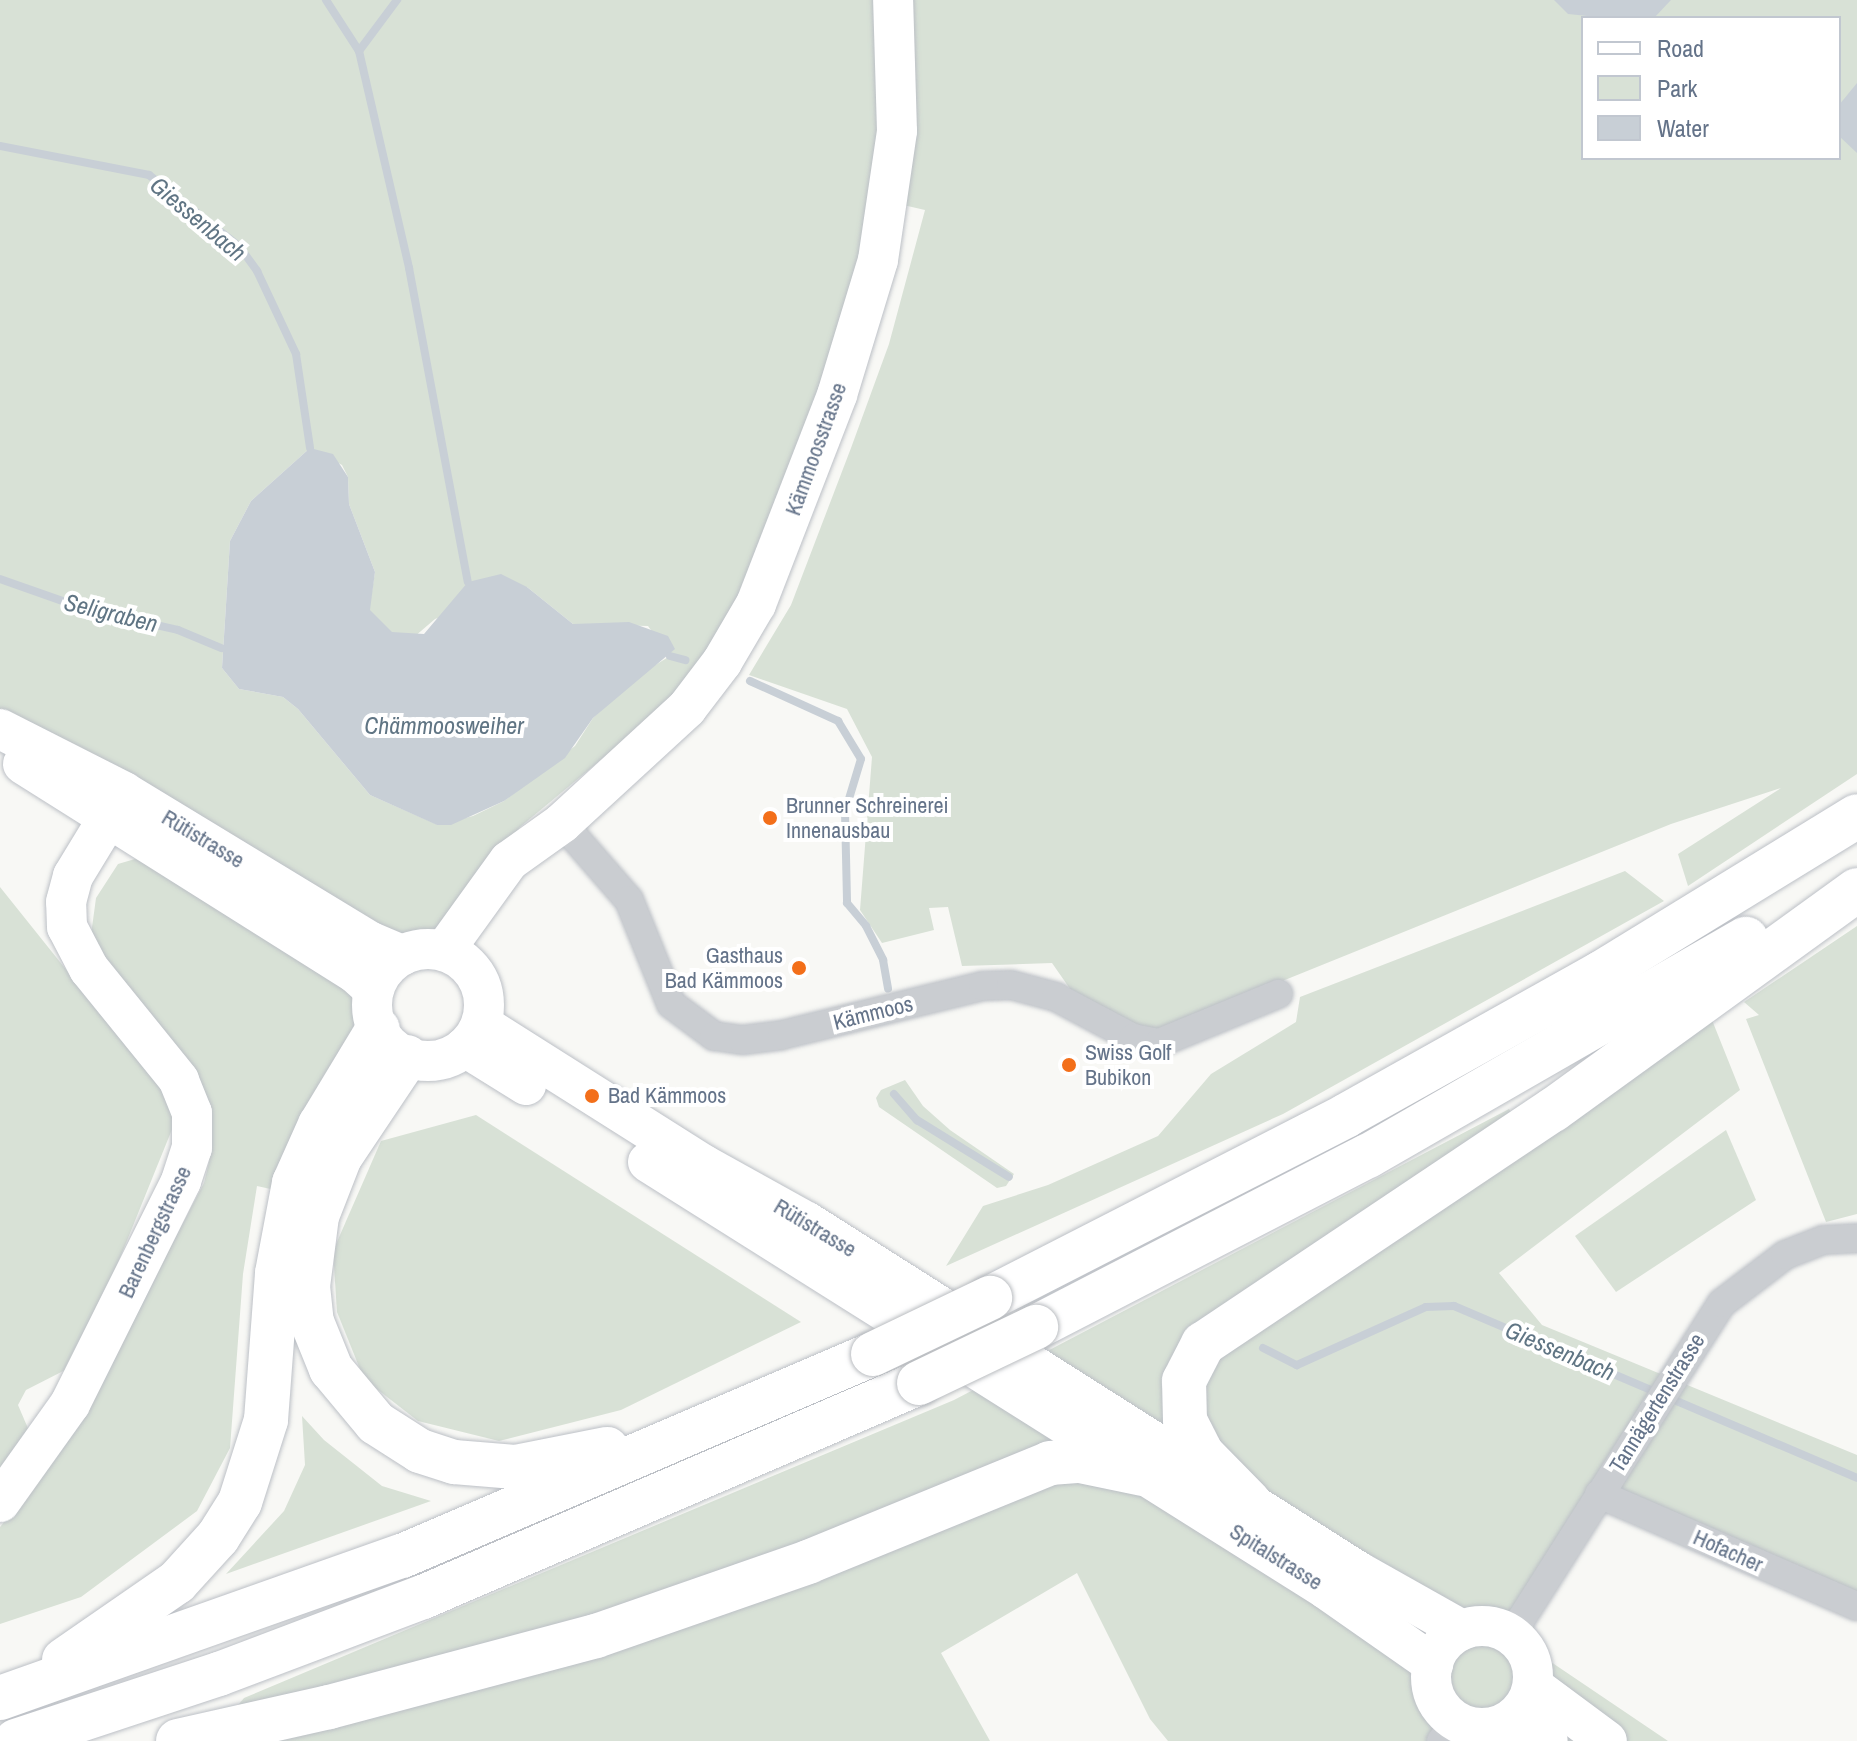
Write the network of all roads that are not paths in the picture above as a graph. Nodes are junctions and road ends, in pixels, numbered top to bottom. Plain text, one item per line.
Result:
1 (893, 0) edge
2 (0, 729) edge
3 (0, 748) edge
4 (115, 806) junction
5 (1857, 816) edge
6 (562, 823) junction
7 (1857, 871) edge
8 (1857, 890) edge
9 (402, 955) junction
10 (457, 959) junction
11 (1278, 994) dead end
12 (387, 1025) junction
13 (473, 1036) junction
14 (1850, 1238) edge
15 (745, 1411) junction
16 (1135, 1455) junction
17 (1599, 1494) junction
18 (0, 1502) edge
19 (1249, 1502) junction
20 (1857, 1606) edge
21 (1462, 1630) junction
22 (1511, 1635) junction
23 (1433, 1664) junction
24 (1533, 1686) junction
25 (0, 1698) edge
26 (1509, 1722) junction
27 (1450, 1732) edge
28 (16, 1741) edge
29 (178, 1741) edge
30 (1548, 1741) edge
31 (1607, 1741) edge

1 - 6 main road, Kämmoosstrasse
2 - 4 main road, Rütistrasse
3 - 4 main road, Rütistrasse
4 - 9 main road, Rütistrasse
4 - 12 main road, Rütistrasse
4 - 18 main road, Barenbergstrasse
5 - 15 highway, bridge
6 - 10 main road, Kämmoosstrasse
6 - 11 street, Kämmoos
7 - 28 highway, bridge
8 - 19 highway
9 - 10 main road
9 - 12 main road
10 - 13 main road
12 - 13 main road
12 - 15 highway
12 - 25 highway
13 - 16 main road, Rütistrasse
14 - 17 street, Tannägertenstrasse
15 - 25 highway
16 - 19 main road, Spitalstrasse
16 - 23 main road, Spitalstrasse
16 - 29 highway
17 - 20 street, Hofacher
17 - 22 street, Tannägertenstrasse
19 - 21 main road, Spitalstrasse
21 - 22 main road
21 - 23 main road
22 - 24 main road
23 - 27 main road
24 - 26 main road
24 - 31 main road
26 - 27 main road
26 - 30 main road

